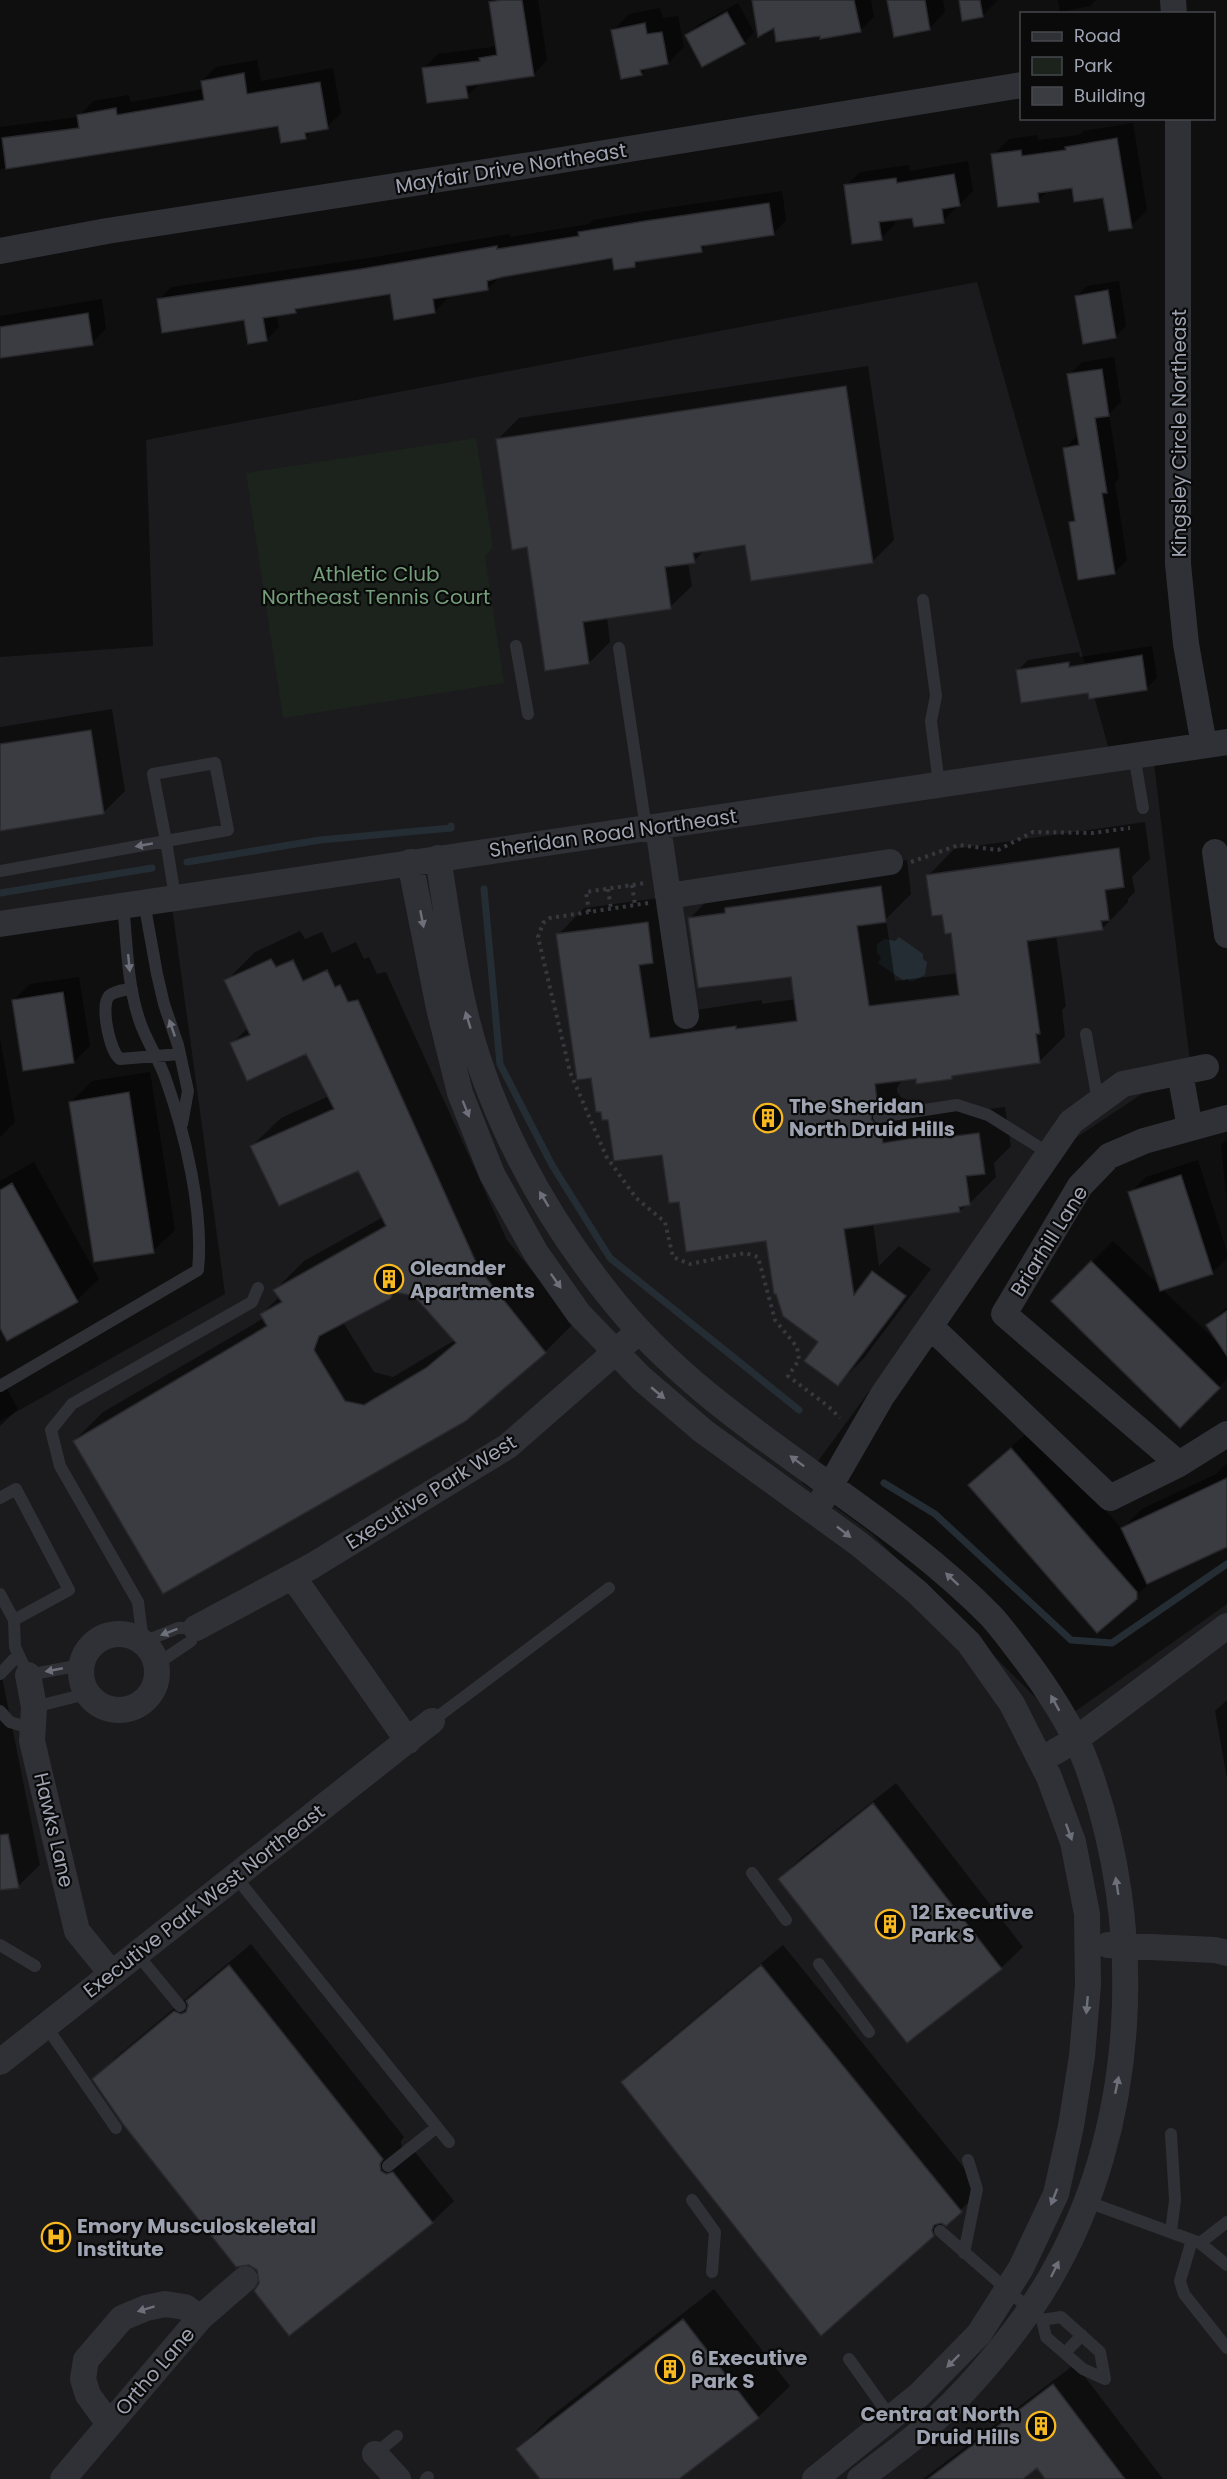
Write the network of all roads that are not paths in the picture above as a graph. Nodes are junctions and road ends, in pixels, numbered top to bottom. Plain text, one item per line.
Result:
1 (1020, 85) edge
2 (1178, 120) edge
3 (0, 251) edge
4 (923, 600) dead end
5 (516, 646) dead end
6 (619, 648) dead end
7 (528, 714) dead end
8 (1215, 743) edge
9 (1134, 755) junction
10 (939, 784) junction
11 (1143, 808) dead end
12 (652, 827) junction
13 (166, 841) junction
14 (1215, 852) dead end
15 (438, 858) junction
16 (410, 862) junction
17 (890, 862) road end
18 (0, 871) edge
19 (657, 893) junction
20 (175, 897) junction
21 (134, 904) junction
22 (0, 924) edge
23 (1227, 935) edge
24 (132, 989) junction
25 (686, 1017) dead end
26 (1086, 1034) dead end
27 (180, 1054) junction
28 (156, 1057) junction
29 (1206, 1067) dead end
30 (1180, 1073) junction
31 (1098, 1101) junction
32 (879, 1117) dead end
33 (1227, 1118) edge
34 (182, 1126) junction
35 (1190, 1128) junction
36 (1050, 1154) junction
37 (258, 1288) dead end
38 (931, 1327) junction
39 (640, 1330) junction
40 (617, 1351) junction
41 (0, 1386) edge
42 (1227, 1434) edge
43 (1179, 1464) junction
44 (831, 1486) junction
45 (0, 1498) edge
46 (816, 1511) junction
47 (293, 1577) junction
48 (609, 1588) dead end
49 (0, 1593) edge
50 (14, 1620) junction
51 (1227, 1626) edge
52 (196, 1628) junction
53 (143, 1642) junction
54 (157, 1664) junction
55 (23, 1665) junction
56 (81, 1665) junction
57 (0, 1674) edge
58 (86, 1694) junction
59 (0, 1711) edge
60 (34, 1718) junction
61 (432, 1721) joint
62 (1075, 1740) junction
63 (408, 1741) junction
64 (1041, 1760) junction
65 (752, 1873) dead end
66 (235, 1876) junction
67 (786, 1920) dead end
68 (1123, 1944) junction
69 (0, 1945) edge
70 (1088, 1947) junction
71 (1227, 1953) edge
72 (137, 1954) junction
73 (819, 1964) dead end
74 (34, 1966) dead end
75 (112, 1974) junction
76 (180, 2006) dead end
77 (46, 2026) junction
78 (869, 2032) dead end
79 (0, 2062) edge
80 (437, 2127) junction
81 (116, 2128) dead end
82 (1171, 2134) dead end
83 (449, 2142) dead end
84 (968, 2160) dead end
85 (388, 2166) dead end
86 (692, 2200) dead end
87 (1088, 2202) junction
88 (1227, 2222) edge
89 (940, 2231) dead end
90 (1171, 2232) junction
91 (1196, 2241) junction
92 (964, 2253) junction
93 (1227, 2265) edge
94 (712, 2272) dead end
95 (245, 2279) dead end
96 (1007, 2290) junction
97 (1036, 2314) junction
98 (200, 2318) junction
99 (1082, 2335) junction
100 (1227, 2348) edge
101 (1065, 2353) junction
102 (849, 2359) dead end
103 (891, 2418) junction
104 (110, 2424) junction
105 (398, 2436) dead end
106 (375, 2454) joint
107 (63, 2479) edge
108 (398, 2479) edge
109 (815, 2479) edge
110 (860, 2479) edge

1 - 3 street, Mayfair Drive Northeast
2 - 8 street, Kingsley Circle Northeast
4 - 10 lane
5 - 7 lane
6 - 12 lane
8 - 9 street, Sheridan Road Northeast
9 - 10 street, Sheridan Road Northeast
9 - 11 lane
10 - 12 street, Sheridan Road Northeast
12 - 15 street, Sheridan Road Northeast
12 - 19 street
13 - 13 lane
13 -> 18 lane
13 - 20 lane
14 - 23 street
15 - 16 street, Sheridan Road Northeast
39 -> 15 street
16 - 20 street, Sheridan Road Northeast
16 -> 40 street
17 - 19 street
19 - 25 street
20 - 21 street, Sheridan Road Northeast
21 - 22 street, Sheridan Road Northeast
21 -> 24 lane
27 -> 21 lane
24 - 28 lane
24 - 28 lane
26 - 31 lane
27 - 28 lane
27 - 34 lane
28 - 34 lane
29 - 30 street
30 - 31 street
30 - 35 street
31 - 36 street
32 - 36 lane
33 - 35 street, Briarhill Lane
34 - 41 lane
35 - 43 street, Briarhill Lane
36 - 38 street
37 - 53 lane
38 - 43 street
38 - 44 street
39 - 40 street, Executive Park West
44 -> 39 street
40 -> 46 street
40 - 47 street, Executive Park West
42 - 43 street
44 - 46 street
62 -> 44 street
45 - 50 lane
46 -> 64 street
47 - 52 street, Executive Park West
47 - 63 street
48 - 61 lane
49 - 50 lane
50 - 55 lane
51 - 62 street
52 -> 53 lane
52 - 54 lane
53 - 54 street
53 - 56 street
54 - 58 street
56 -> 55 lane
55 - 57 lane
55 - 60 street, Hawks Lane
56 - 58 street
58 - 60 lane
59 - 60 lane
60 - 75 street, Hawks Lane
61 - 63 street, Executive Park West Northeast
62 - 64 street
68 -> 62 street
63 - 66 street, Executive Park West Northeast
64 -> 70 street
65 - 67 lane
66 - 72 street, Executive Park West Northeast
66 - 80 lane
68 - 70 street
68 - 71 street
87 -> 68 street
69 - 74 lane
70 -> 96 street
72 - 75 street, Executive Park West Northeast
72 - 76 lane
73 - 78 lane
75 - 77 street, Executive Park West Northeast
77 - 79 street, Executive Park West Northeast
77 - 81 lane
80 - 83 lane
80 - 85 lane
82 - 90 lane
84 - 92 lane
86 - 94 lane
87 - 90 lane
97 -> 87 street
88 - 91 lane
89 - 92 lane
90 - 91 lane
91 - 93 lane
91 - 100 lane
92 - 96 lane
95 - 98 street, Ortho Lane
96 - 97 lane
96 -> 103 street
97 - 99 lane
97 - 101 lane
97 - 110 street
98 - 104 street, Ortho Lane
98 -> 104 street, Ortho Lane
99 - 101 lane
99 - 101 lane
102 - 103 lane
103 - 109 street
104 - 107 street, Ortho Lane
105 - 106 lane
106 - 108 street

